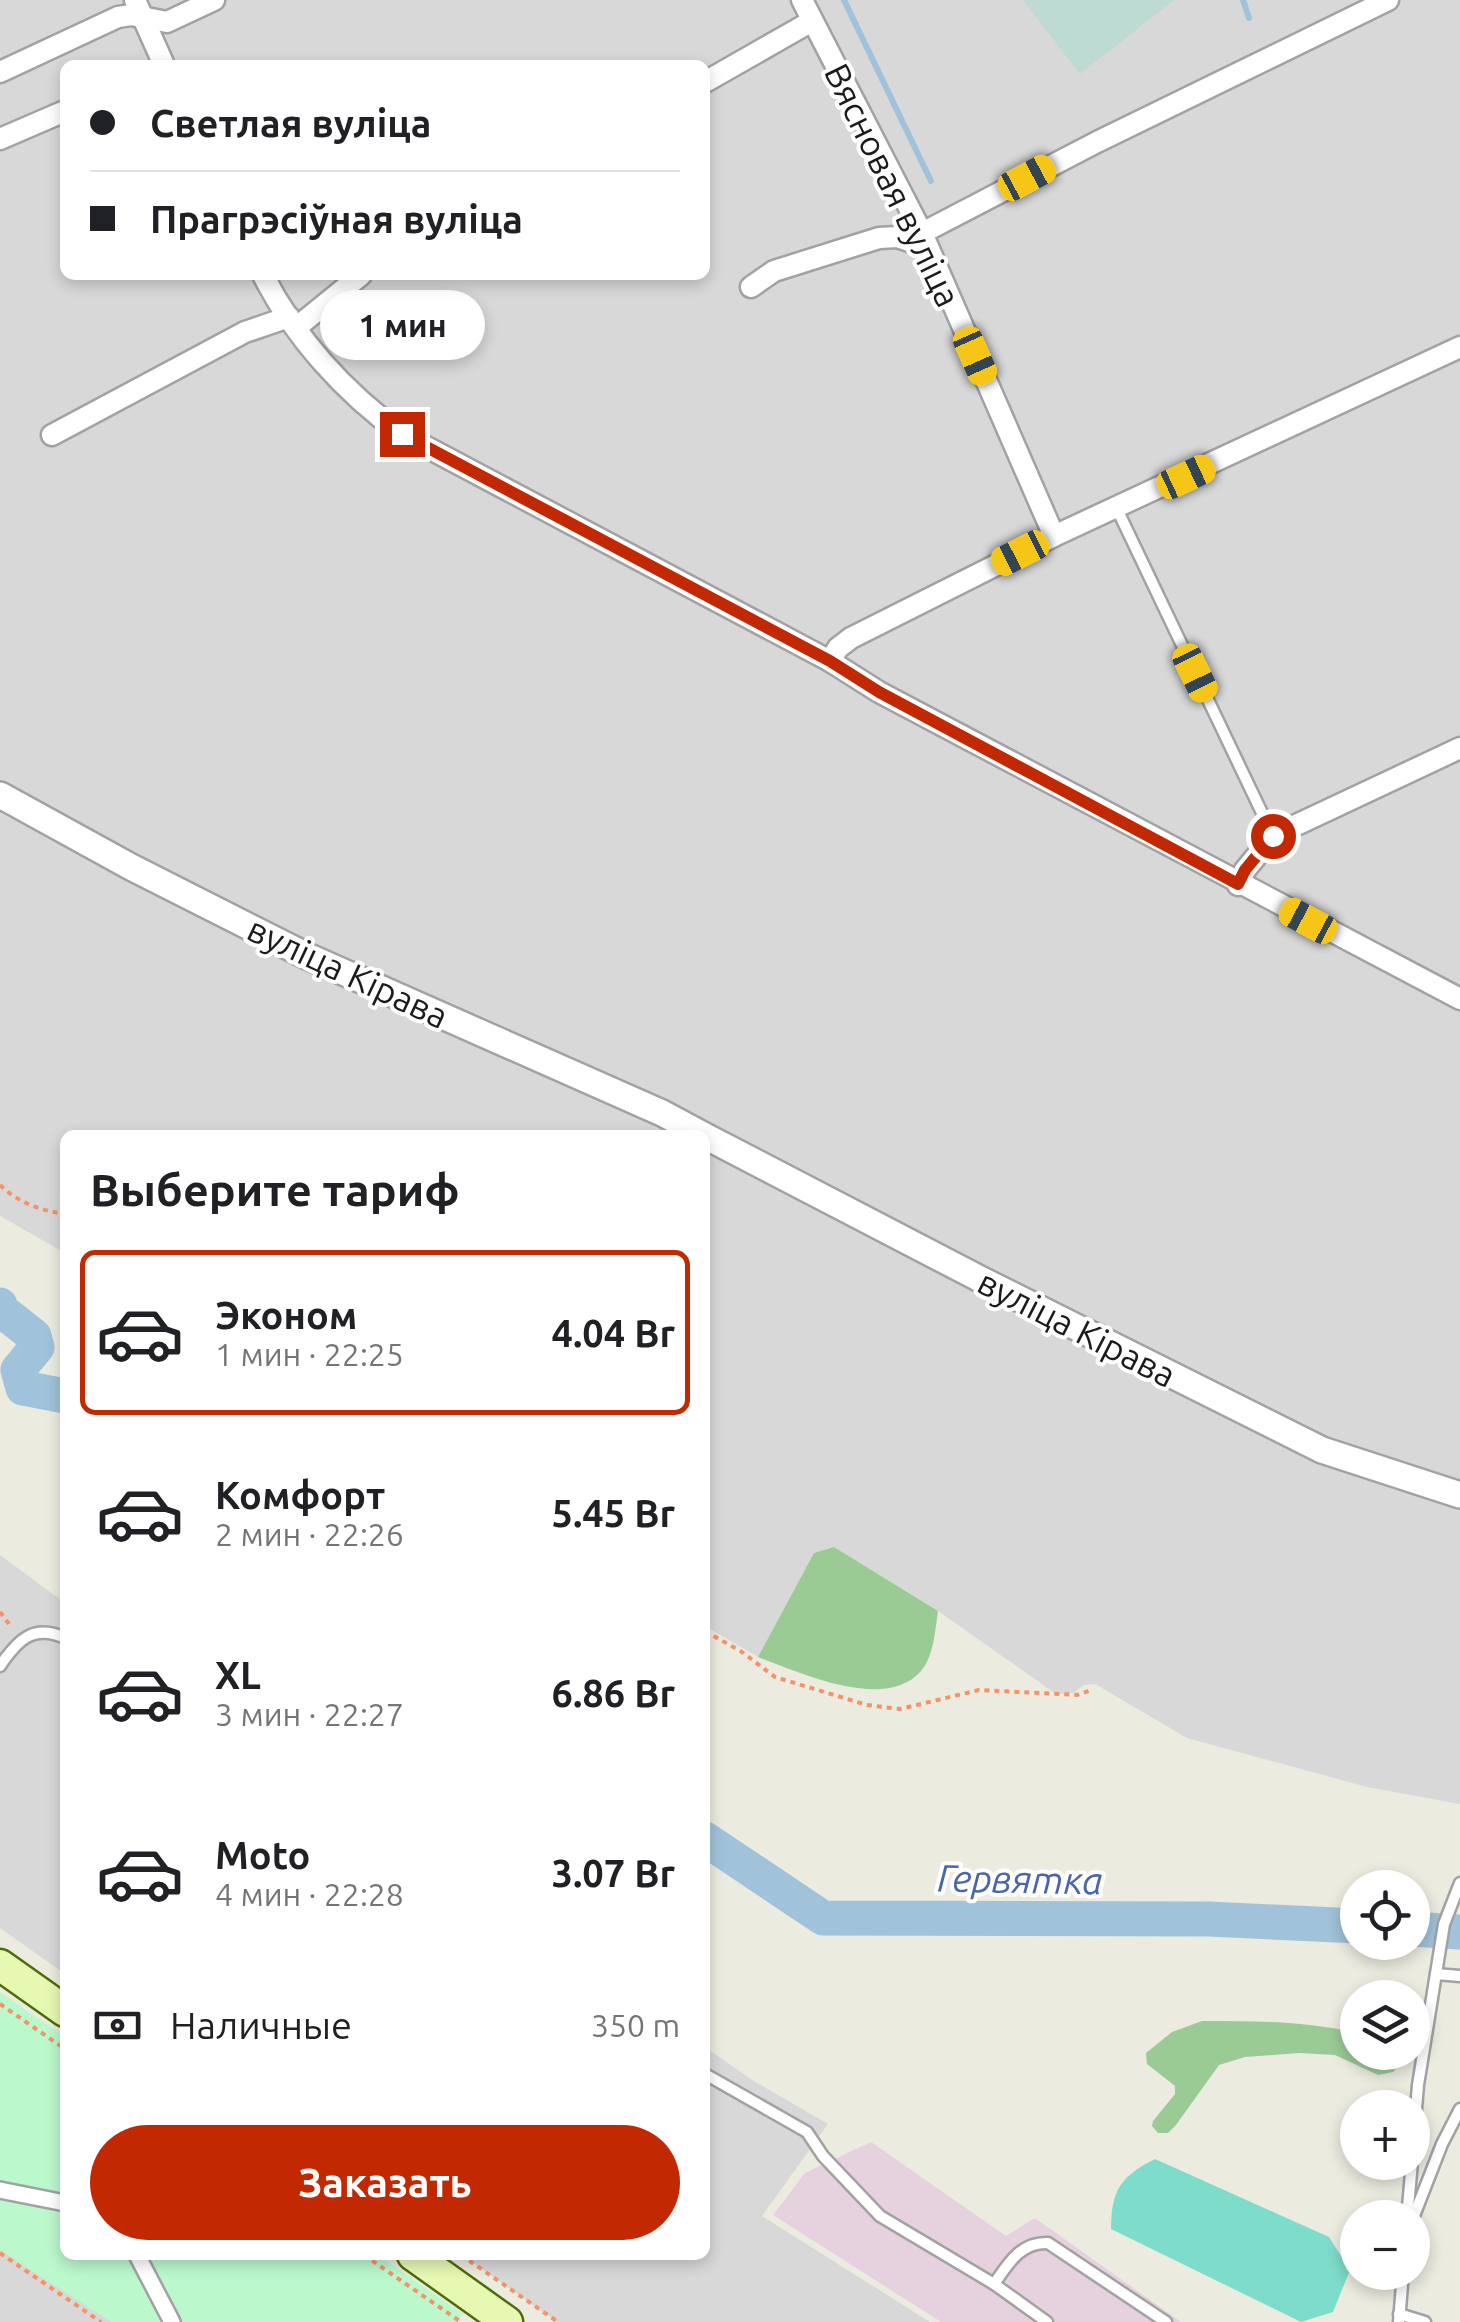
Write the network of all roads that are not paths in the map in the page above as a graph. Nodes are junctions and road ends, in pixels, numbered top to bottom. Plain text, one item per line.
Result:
1 (214, 0) edge
2 (802, 0) edge
3 (1388, 0) edge
4 (139, 9) edge
5 (812, 21) junction
6 (162, 60) edge
7 (0, 72) edge
8 (710, 79) edge
9 (60, 113) edge
10 (0, 140) edge
11 (925, 240) junction
12 (266, 280) edge
13 (353, 280) edge
14 (750, 287) dead end
15 (293, 322) junction
16 (1460, 346) edge
17 (52, 435) dead end
18 (1117, 509) junction
19 (1054, 536) junction
20 (830, 661) junction
21 (1460, 748) edge
22 (0, 795) edge
23 (1273, 836) junction
24 (1238, 884) junction
25 (1460, 999) edge
26 (693, 1130) edge
27 (710, 1139) edge
28 (1460, 1495) edge
29 (60, 1637) edge
30 (0, 1666) edge
31 (1460, 1883) edge
32 (0, 1965) edge
33 (1436, 1974) junction
34 (1460, 1976) edge
35 (60, 2007) edge
36 (710, 2077) edge
37 (1418, 2090) edge
38 (1460, 2110) edge
39 (0, 2190) edge
40 (1418, 2200) edge
41 (60, 2201) edge
42 (140, 2260) edge
43 (420, 2260) edge
44 (994, 2284) junction
45 (1401, 2290) edge
46 (1399, 2318) edge
47 (172, 2322) edge
48 (506, 2322) edge
49 (1048, 2322) edge
50 (1166, 2322) edge
51 (1425, 2322) edge

1 - 4 street
2 - 5 street, Вясновая вуліца
3 - 11 street
4 - 6 street
4 - 7 street
5 - 8 street
5 - 11 street, Вясновая вуліца
9 - 10 street
11 - 14 street
11 - 19 street, Вясновая вуліца
12 - 15 street
13 - 15 street
15 - 17 street
15 - 20 street
16 - 18 street
18 - 19 street
18 - 23 lane
19 - 20 street
20 - 24 street
21 - 23 street
22 - 26 street, вуліца Кірава
23 - 24 street
24 - 25 street
27 - 28 street, вуліца Кірава
29 - 30 lane
31 - 33 lane
32 - 35 main road
33 - 34 lane
33 - 37 lane
36 - 44 lane
38 - 40 lane
39 - 41 street
42 - 47 street
43 - 48 main road
44 - 49 lane
44 - 50 lane
45 - 46 lane
46 - 51 lane

